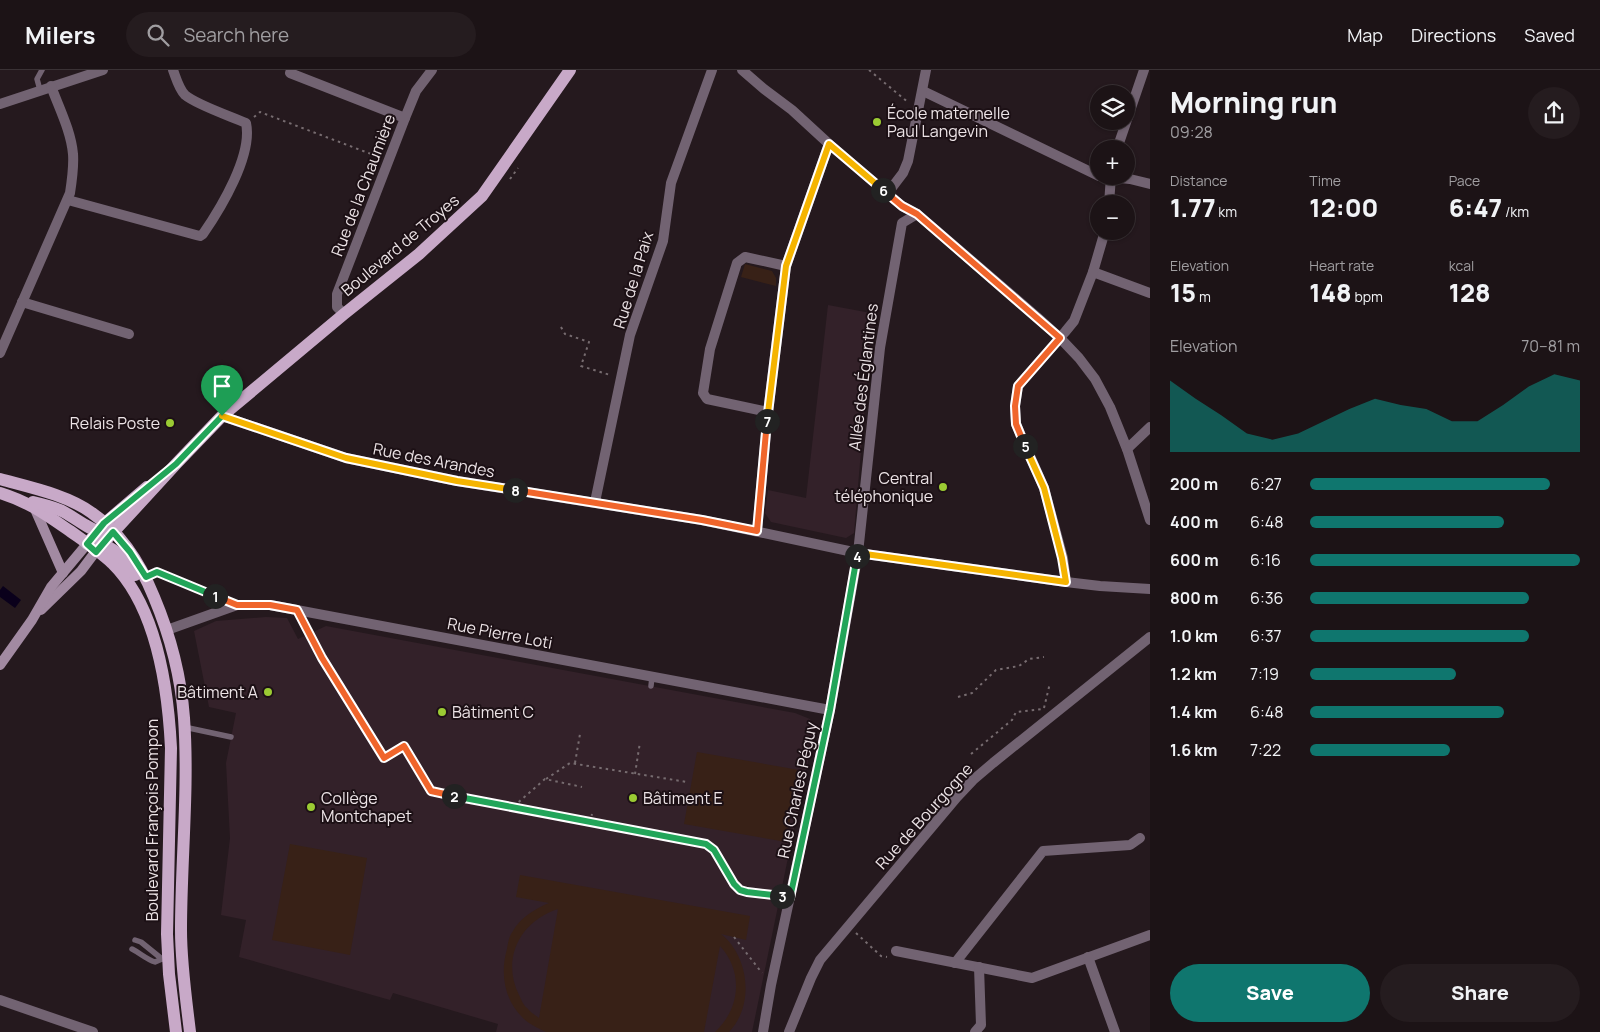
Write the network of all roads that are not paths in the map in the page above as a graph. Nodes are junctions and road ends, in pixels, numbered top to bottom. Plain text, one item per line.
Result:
1 (42, 70) edge
2 (103, 70) edge
3 (174, 70) edge
4 (291, 70) edge
5 (432, 70) edge
6 (570, 70) edge
7 (712, 70) edge
8 (742, 70) edge
9 (926, 70) edge
10 (1143, 70) edge
11 (51, 86) junction
12 (40, 90) junction
13 (922, 91) junction
14 (0, 104) edge
15 (405, 118) junction
16 (1120, 140) edge
17 (829, 144) junction
18 (1090, 169) edge
19 (1135, 180) edge
20 (1150, 184) edge
21 (888, 194) junction
22 (68, 200) junction
23 (917, 214) junction
24 (1103, 240) edge
25 (786, 266) junction
26 (1093, 272) junction
27 (1150, 294) edge
28 (22, 302) junction
29 (344, 314) junction
30 (129, 334) dead end
31 (1060, 338) junction
32 (0, 353) edge
33 (768, 412) junction
34 (222, 416) junction
35 (1150, 427) edge
36 (1127, 449) junction
37 (0, 479) edge
38 (0, 493) edge
39 (18, 498) junction
40 (595, 502) junction
41 (34, 506) junction
42 (1150, 520) edge
43 (105, 529) junction
44 (757, 531) junction
45 (95, 546) junction
46 (858, 553) junction
47 (63, 573) junction
48 (1066, 582) junction
49 (1150, 589) edge
50 (159, 610) junction
51 (32, 620) junction
52 (167, 630) junction
53 (1150, 637) edge
54 (0, 665) edge
55 (830, 710) junction
56 (184, 727) junction
57 (231, 737) dead end
58 (1140, 838) dead end
59 (1150, 935) edge
60 (135, 940) dead end
61 (132, 949) dead end
62 (896, 951) road end
63 (165, 957) junction
64 (1088, 957) junction
65 (954, 962) junction
66 (979, 967) junction
67 (0, 1000) edge
68 (93, 1032) edge
69 (176, 1032) edge
70 (190, 1032) edge
71 (762, 1032) edge
72 (789, 1032) edge
73 (975, 1032) edge
74 (1115, 1032) edge

1 - 12 lane
2 - 11 street
3 - 22 street
4 - 15 street
5 - 15 street, Rue de la Chaumière
6 - 29 main road, Boulevard de Troyes
7 - 40 street, Rue de la Paix
8 - 17 street
9 - 13 street
10 - 16 street
11 - 12 street
11 - 22 street
12 - 14 street
13 - 18 street
13 - 21 street
15 - 29 street, Rue de la Chaumière
17 - 21 street
17 - 25 street
19 - 20 street
21 - 23 street
22 - 28 street
23 - 31 street
23 - 46 street, Allée des Églantines
24 - 26 street
25 - 33 street
25 - 33 street
26 - 27 street
26 - 31 street
28 - 30 street
28 - 32 street
29 - 34 main road, Boulevard de Troyes
31 - 36 street
31 - 48 street
33 - 44 street
34 - 40 street, Rue des Arandes
34 - 43 main road, Boulevard de Troyes
35 - 36 street
36 - 42 street
37 - 43 main road
38 - 39 main road
39 - 41 main road
39 - 43 main road
40 - 44 street, Rue des Arandes
41 - 45 main road
41 - 47 main road
43 - 45 main road
43 - 50 main road
44 - 46 street, Rue des Arandes
45 - 47 main road
45 - 50 main road
45 - 51 main road
45 - 63 main road, Boulevard François Pompon
46 - 48 street, Rue des Arandes
46 - 55 street, Rue Charles Péguy
47 - 51 main road
48 - 49 street, Rue des Arandes
50 - 52 main road, Boulevard François Pompon
51 - 54 main road
52 - 55 street, Rue Pierre Loti
52 - 56 main road, Boulevard François Pompon
53 - 72 street, Rue de Bourgogne
55 - 71 street, Rue Charles Péguy
56 - 57 lane
56 - 70 main road, Boulevard François Pompon
58 - 65 street
59 - 64 street
60 - 63 lane
61 - 63 lane
62 - 65 street
63 - 69 main road, Boulevard François Pompon
64 - 66 street
64 - 74 street
65 - 66 street
66 - 73 street
67 - 68 street

